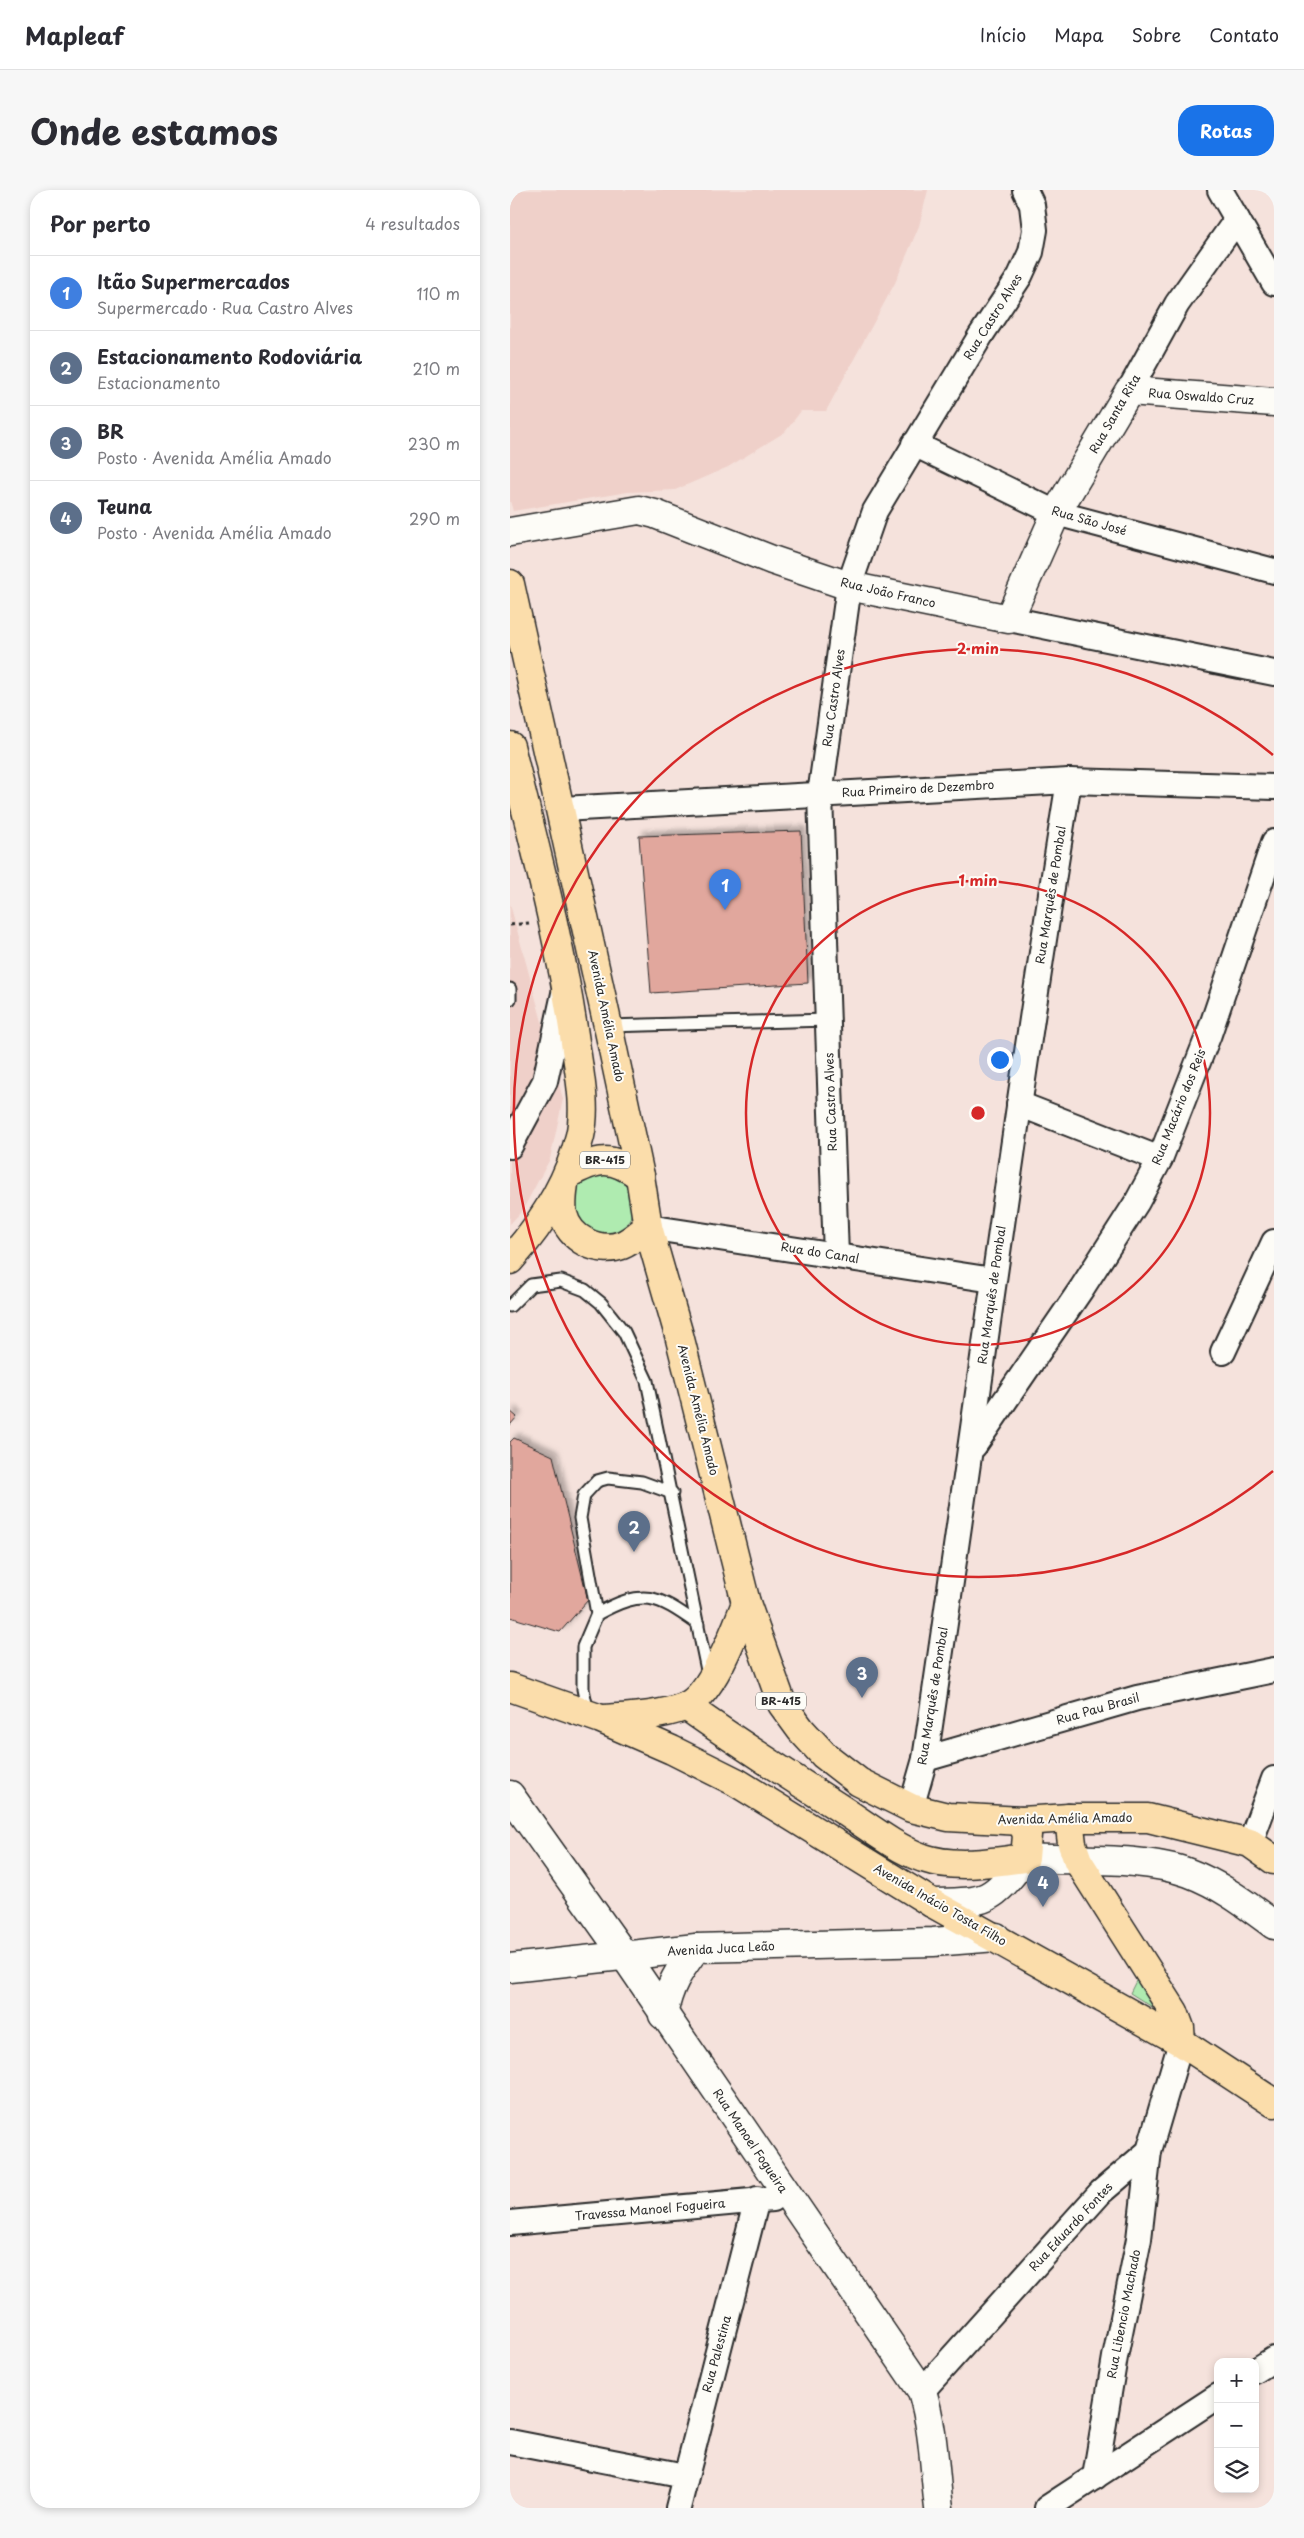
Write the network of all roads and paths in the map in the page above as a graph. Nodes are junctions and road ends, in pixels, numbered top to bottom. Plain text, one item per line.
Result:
1 (1025, 190) edge
2 (1220, 190) edge
3 (1237, 219) junction
4 (1274, 283) edge
5 (1129, 391) junction
6 (1274, 402) edge
7 (914, 444) junction
8 (1056, 513) junction
9 (510, 532) edge
10 (1274, 571) edge
11 (510, 584) edge
12 (849, 586) junction
13 (1009, 619) junction
14 (1274, 673) edge
15 (510, 746) edge
16 (1069, 781) junction
17 (1274, 787) edge
18 (516, 789) edge
19 (820, 795) junction
20 (562, 809) junction
21 (1274, 842) edge
22 (567, 982) junction
23 (510, 989) edge
24 (510, 999) edge
25 (828, 1020) junction
26 (608, 1026) junction
27 (1019, 1104) junction
28 (510, 1146) edge
29 (1160, 1159) junction
30 (640, 1176) junction
31 (566, 1179) junction
32 (648, 1227) junction
33 (1274, 1242) edge
34 (836, 1256) junction
35 (510, 1260) edge
36 (993, 1280) junction
37 (510, 1306) edge
38 (1223, 1352) dead end
39 (972, 1450) junction
40 (672, 1493) junction
41 (746, 1603) junction
42 (597, 1614) junction
43 (698, 1624) junction
44 (1274, 1670) edge
45 (710, 1683) junction
46 (512, 1693) edge
47 (686, 1706) junction
48 (594, 1716) junction
49 (924, 1759) junction
50 (1274, 1779) edge
51 (510, 1795) edge
52 (911, 1808) junction
53 (1069, 1818) junction
54 (1022, 1821) junction
55 (1250, 1844) junction
56 (1025, 1858) junction
57 (1274, 1860) edge
58 (1078, 1861) junction
59 (932, 1903) junction
60 (1274, 1925) edge
61 (996, 1937) junction
62 (933, 1942) junction
63 (696, 1948) junction
64 (624, 1955) junction
65 (510, 1968) edge
66 (663, 2015) junction
67 (1181, 2042) junction
68 (1274, 2103) edge
69 (1148, 2150) junction
70 (789, 2198) junction
71 (757, 2199) junction
72 (510, 2223) edge
73 (1274, 2359) edge
74 (1259, 2369) edge
75 (922, 2392) junction
76 (1214, 2399) edge
77 (510, 2442) edge
78 (685, 2476) junction
79 (1095, 2477) junction
80 (678, 2508) edge
81 (939, 2508) edge
82 (1047, 2508) edge

1 - 7 street, Rua Castro Alves
2 - 3 street
3 - 4 street
3 - 5 street, Rua Santa Rita
5 - 6 main road, Rua Oswaldo Cruz
5 - 8 main road, Rua Santa Rita
7 - 8 street, Rua São José
7 - 12 street, Rua Castro Alves
8 - 10 street, Rua São José
8 - 13 main road, Rua Santa Rita
9 - 12 main road, Rua João Franco
11 - 20 main road, Avenida Amélia Amado
12 - 13 main road, Rua João Franco
12 - 19 street, Rua Castro Alves
13 - 14 street, Rua João Franco
15 - 18 main road
16 - 17 street, Rua Primeiro de Dezembro
16 - 19 street, Rua Primeiro de Dezembro
16 - 27 street, Rua Marquês de Pombal
18 - 22 main road
19 - 20 street, Rua Primeiro de Dezembro
19 - 25 street, Rua Castro Alves
20 - 26 main road, Avenida Amélia Amado
21 - 29 street, Rua Macário dos Reis
22 - 28 street
22 - 31 main road
23 - 24 lane
25 - 26 lane
25 - 34 street, Rua Castro Alves
26 - 30 main road, Avenida Amélia Amado
27 - 29 street
27 - 36 street, Rua Marquês de Pombal
29 - 39 street, Rua Macário dos Reis
30 - 31 main road, BR-415
30 - 32 main road, Avenida Amélia Amado / BR-415
31 - 32 main road
31 - 35 main road
32 - 34 street, Rua do Canal
32 - 41 main road, Avenida Amélia Amado / BR-415
33 - 38 street
34 - 36 street, Rua do Canal
36 - 39 street, Rua Marquês de Pombal
37 - 40 lane
39 - 49 street, Rua Marquês de Pombal
40 - 42 lane
40 - 43 lane
41 - 45 main road
41 - 52 main road, Avenida Amélia Amado / BR-415
42 - 43 lane
42 - 48 lane
43 - 45 lane
44 - 49 street, Rua Pau Brasil
45 - 47 main road
46 - 48 main road, Avenida Inácio Tosta Filho
47 - 48 main road
47 - 56 main road
48 - 59 main road, Avenida Inácio Tosta Filho
49 - 52 street, Rua Marquês de Pombal
50 - 55 street
51 - 64 main road, Rua Manoel Fogueira
52 - 54 main road, Avenida Amélia Amado / BR-415
53 - 54 main road, Avenida Amélia Amado / BR-415
53 - 55 main road, Avenida Amélia Amado / BR-415
53 - 58 main road
54 - 56 main road
55 - 57 main road, Avenida Amélia Amado / BR-415
56 - 58 main road
56 - 59 main road
58 - 60 main road
58 - 67 main road
59 - 61 main road, Avenida Inácio Tosta Filho
59 - 62 main road
61 - 62 main road, Avenida Juca Leão
61 - 67 main road, Avenida Inácio Tosta Filho
62 - 63 main road, Avenida Juca Leão
63 - 64 main road, Avenida Juca Leão
63 - 66 main road
64 - 65 main road, Avenida Juca Leão
64 - 66 main road, Rua Manoel Fogueira
66 - 70 main road, Rua Manoel Fogueira
67 - 68 main road, Avenida Inácio Tosta Filho
67 - 69 street
69 - 75 street, Rua Eduardo Fontes
69 - 79 street, Rua Libencio Machado
70 - 71 street, Travessa Manoel Fogueira
70 - 75 main road, Rua Manoel Fogueira
71 - 72 street, Travessa Manoel Fogueira
71 - 78 street, Rua Palestina
73 - 74 street
75 - 81 main road, Rua Manoel Fogueira
76 - 79 street
77 - 78 street
78 - 80 street, Rua Palestina
79 - 82 street

